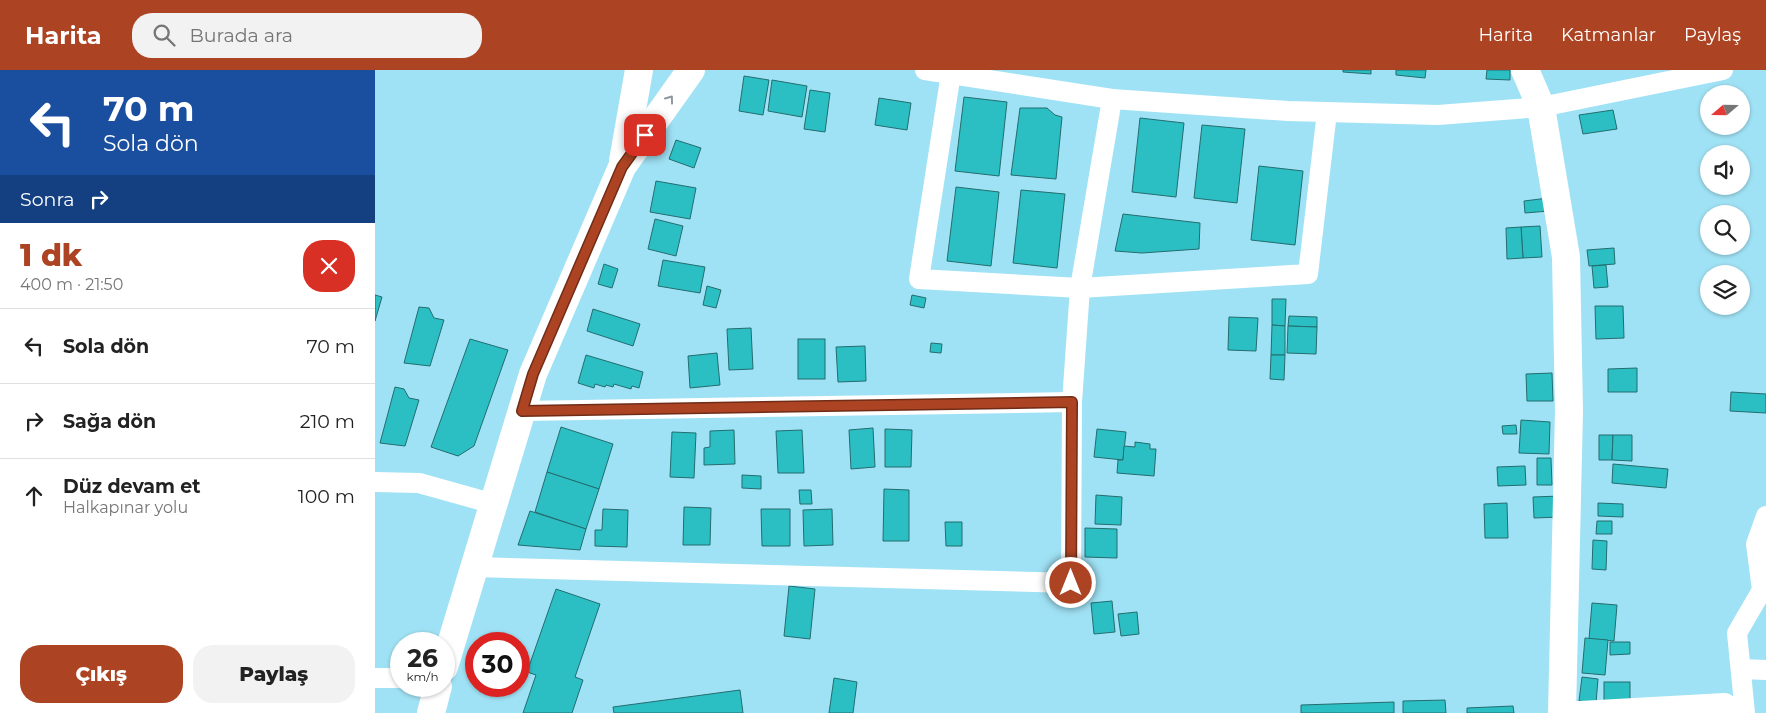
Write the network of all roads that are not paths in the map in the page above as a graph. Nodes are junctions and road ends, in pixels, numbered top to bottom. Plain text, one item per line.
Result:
1 (639, 70) edge
2 (691, 70) edge
3 (925, 70) edge
4 (1525, 70) edge
5 (1723, 70) edge
6 (951, 73) junction
7 (1112, 99) junction
8 (1541, 107) junction
9 (1327, 112) junction
10 (622, 167) junction
11 (1080, 288) junction
12 (1072, 402) junction
13 (522, 411) junction
14 (375, 482) edge
15 (493, 504) junction
16 (1766, 516) edge
17 (474, 567) junction
18 (454, 632) edge
19 (1741, 669) junction
20 (1766, 670) edge
21 (375, 678) edge
22 (390, 678) edge
23 (435, 697) edge
24 (431, 713) edge
25 (1562, 713) edge
26 (1741, 713) edge
27 (1745, 713) edge

1 - 10 main road
10 -> 2 main road
3 - 6 street
4 - 8 main road
5 - 8 street
6 - 7 street
6 - 11 street
7 - 9 street
7 - 11 street
8 - 9 street
8 - 25 main road
9 - 11 street
10 - 13 main road
11 - 12 street
12 - 13 street
12 - 17 street
13 - 15 main road
14 - 15 street
15 - 17 main road
16 - 19 street
17 - 18 main road
19 - 20 street
19 - 27 street
21 - 22 street
23 - 24 main road
25 - 26 street

